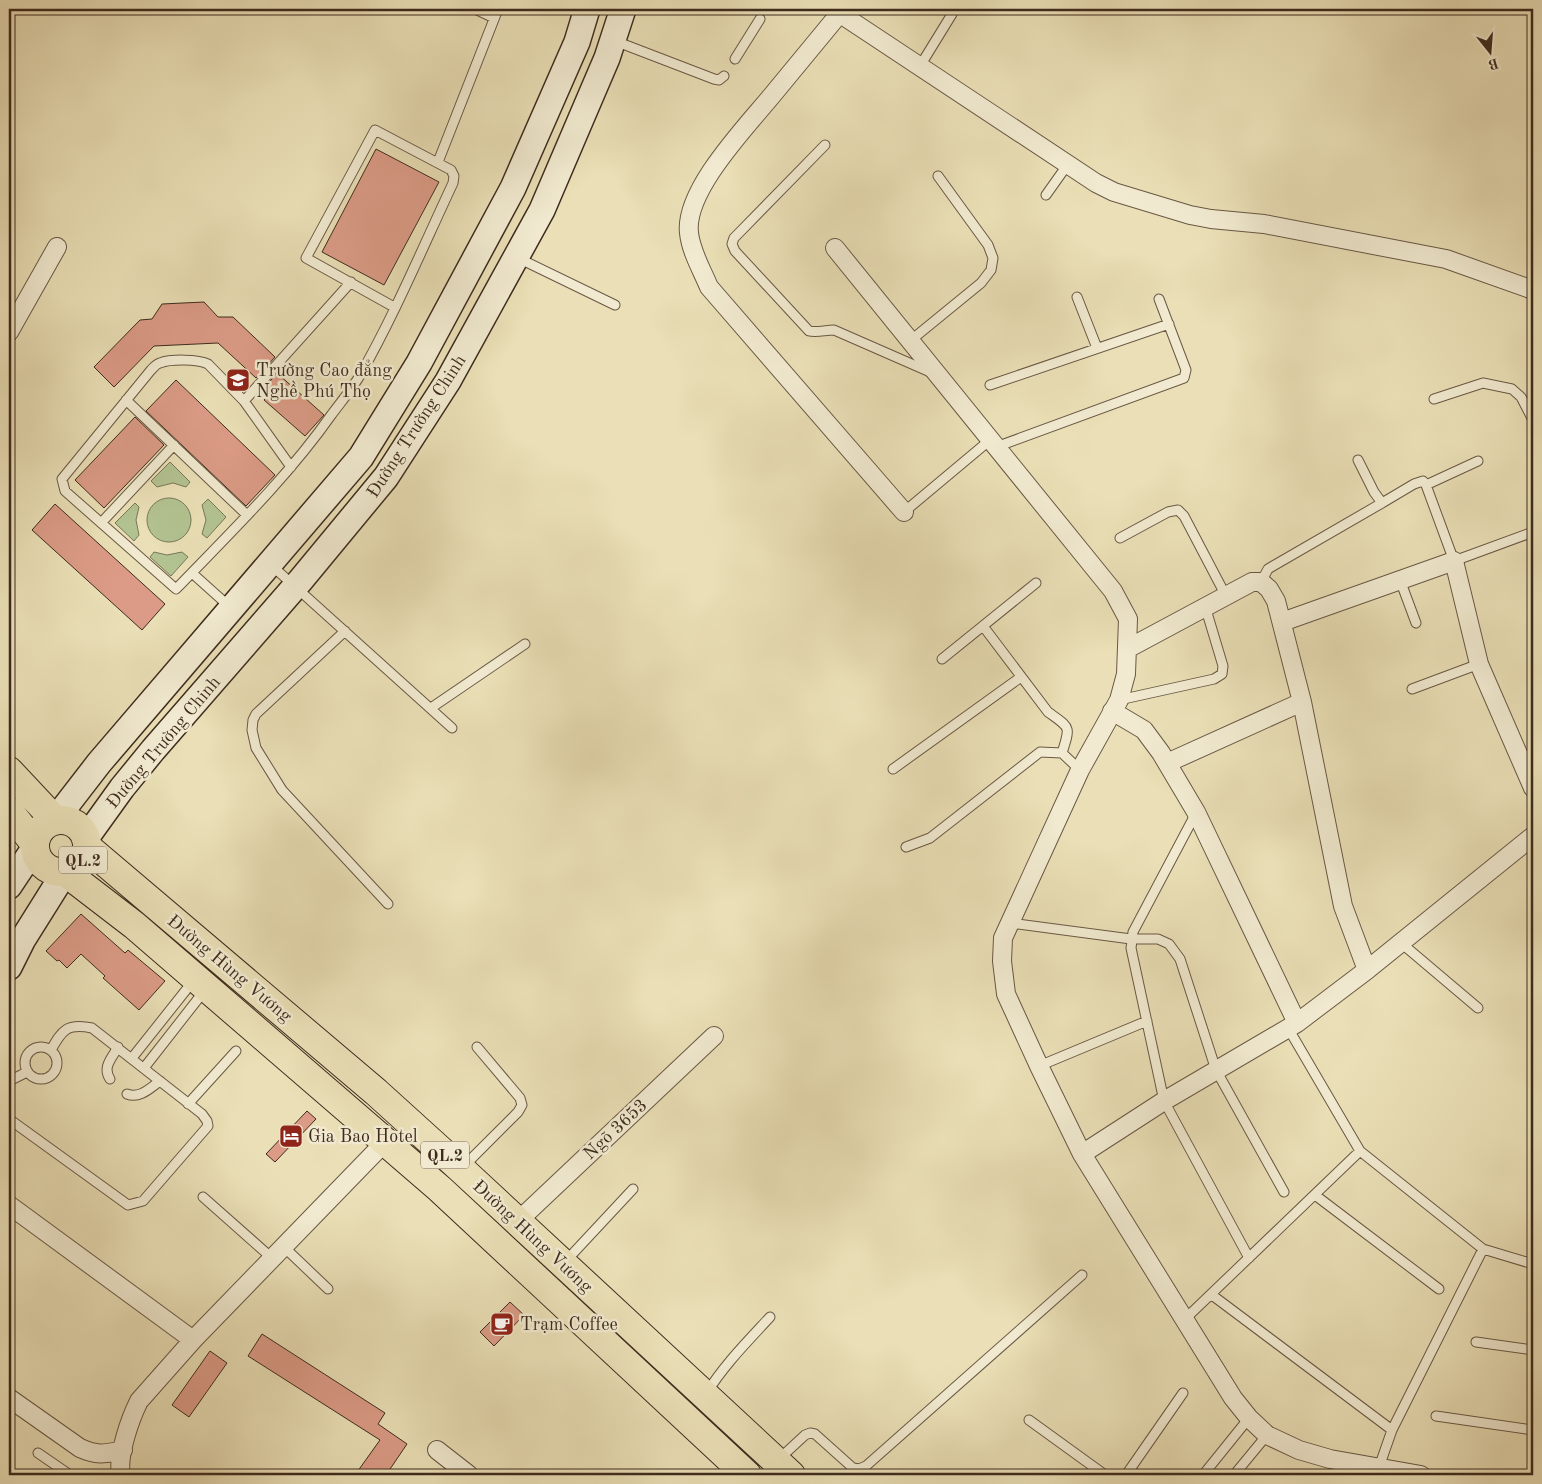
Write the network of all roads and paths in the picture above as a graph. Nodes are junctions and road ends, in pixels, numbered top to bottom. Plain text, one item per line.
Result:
1 (475, 9) edge
2 (498, 9) edge
3 (587, 9) edge
4 (623, 9) edge
5 (952, 9) edge
6 (840, 10) edge
7 (494, 18) junction
8 (760, 19) dead end
9 (613, 41) junction
10 (735, 59) dead end
11 (920, 66) junction
12 (724, 76) dead end
13 (825, 145) dead end
14 (438, 162) junction
15 (1068, 164) junction
16 (938, 176) dead end
17 (1046, 196) dead end
18 (57, 247) dead end
19 (835, 248) dead end
20 (516, 258) junction
21 (352, 282) junction
22 (1533, 290) edge
23 (1077, 296) dead end
24 (1159, 299) dead end
25 (615, 305) dead end
26 (394, 306) junction
27 (1169, 324) junction
28 (9, 332) edge
29 (910, 340) junction
30 (1097, 348) junction
31 (938, 375) junction
32 (990, 385) dead end
33 (1434, 399) dead end
34 (126, 400) junction
35 (244, 401) junction
36 (1533, 420) edge
37 (993, 443) junction
38 (174, 445) junction
39 (1358, 460) dead end
40 (1478, 461) dead end
41 (291, 467) junction
42 (1426, 485) junction
43 (1382, 503) junction
44 (904, 512) joint
45 (247, 515) junction
46 (101, 523) junction
47 (1533, 532) edge
48 (1120, 538) dead end
49 (1454, 561) junction
50 (270, 563) junction
51 (192, 573) junction
52 (1400, 580) junction
53 (1261, 582) junction
54 (1036, 583) dead end
55 (296, 586) junction
56 (1226, 596) junction
57 (1206, 606) junction
58 (231, 608) junction
59 (1282, 622) junction
60 (1416, 622) dead end
61 (983, 626) junction
62 (346, 631) junction
63 (525, 644) dead end
64 (1127, 650) junction
65 (942, 658) dead end
66 (1479, 664) junction
67 (1021, 676) junction
68 (1412, 689) dead end
69 (1302, 702) junction
70 (1115, 705) junction
71 (431, 708) junction
72 (452, 728) dead end
73 (1062, 752) junction
74 (1527, 756) edge
75 (1167, 763) junction
76 (893, 769) dead end
77 (1080, 770) junction
78 (9, 771) edge
79 (1533, 788) edge
80 (9, 811) edge
81 (1196, 812) junction
82 (55, 820) junction
83 (1533, 836) edge
84 (87, 843) junction
85 (35, 846) junction
86 (906, 847) dead end
87 (65, 872) junction
88 (9, 886) edge
89 (388, 904) dead end
90 (1010, 922) junction
91 (1131, 939) junction
92 (1400, 942) junction
93 (9, 966) edge
94 (1367, 970) junction
95 (201, 983) junction
96 (1478, 1008) dead end
97 (1147, 1021) junction
98 (1292, 1026) junction
99 (714, 1036) dead end
100 (477, 1047) dead end
101 (118, 1048) junction
102 (51, 1050) junction
103 (236, 1051) dead end
104 (132, 1058) junction
105 (1039, 1066) junction
106 (144, 1068) junction
107 (1216, 1070) junction
108 (27, 1072) junction
109 (110, 1079) dead end
110 (9, 1081) edge
111 (160, 1081) junction
112 (127, 1094) dead end
113 (1164, 1101) junction
114 (188, 1104) junction
115 (9, 1119) edge
116 (386, 1141) junction
117 (1360, 1152) junction
118 (1082, 1154) junction
119 (461, 1169) junction
120 (634, 1189) dead end
121 (1284, 1192) dead end
122 (1316, 1195) junction
123 (203, 1197) dead end
124 (9, 1205) edge
125 (517, 1222) junction
126 (1483, 1249) junction
127 (278, 1253) junction
128 (1249, 1258) junction
129 (562, 1264) junction
130 (1533, 1264) edge
131 (1082, 1275) dead end
132 (328, 1289) dead end
133 (1439, 1289) dead end
134 (1212, 1295) junction
135 (770, 1317) dead end
136 (1184, 1320) junction
137 (193, 1340) junction
138 (1476, 1342) dead end
139 (1533, 1350) edge
140 (1184, 1393) dead end
141 (705, 1396) junction
142 (9, 1398) edge
143 (1436, 1416) dead end
144 (1249, 1418) junction
145 (1028, 1420) dead end
146 (1392, 1430) junction
147 (1533, 1430) edge
148 (1267, 1435) junction
149 (123, 1450) junction
150 (437, 1450) dead end
151 (38, 1453) dead end
152 (784, 1469) edge
153 (1377, 1471) edge
154 (121, 1474) edge
155 (70, 1475) edge
156 (469, 1475) edge
157 (747, 1475) edge
158 (1105, 1475) edge
159 (1126, 1475) edge
160 (1203, 1475) edge
161 (1234, 1475) edge
162 (1421, 1475) edge

1 - 7 lane
2 - 7 lane
3 - 50 main road, Đường Trường Chinh
4 - 9 main road, Đường Trường Chinh
5 - 11 lane
6 - 11 street
6 - 44 street
7 - 14 lane
8 - 10 lane
9 - 12 lane
9 - 20 main road, Đường Trường Chinh
11 - 15 street
13 - 31 lane
14 - 21 lane
14 - 26 lane
15 - 17 lane
15 - 22 street
16 - 29 lane
18 - 28 street
19 - 29 street
20 - 25 lane
20 - 55 main road, Đường Trường Chinh
21 - 26 lane
21 - 35 lane
23 - 30 lane
24 - 27 lane
26 - 41 lane
27 - 30 lane
27 - 37 lane
29 - 31 street
30 - 32 lane
31 - 37 street
33 - 36 lane
34 - 35 lane
34 - 38 lane
34 - 46 lane
35 - 41 lane
37 - 44 lane
37 - 64 street
38 - 45 lane
38 - 46 lane
39 - 43 lane
40 - 42 lane
41 - 45 lane
42 - 43 lane
42 - 49 lane
43 - 53 lane
45 - 51 lane
46 - 51 lane
47 - 49 lane
48 - 56 lane
49 - 52 street
49 - 66 street
50 - 55 lane
50 - 58 main road, Đường Trường Chinh
51 - 58 lane
52 - 59 street
52 - 60 lane
53 - 56 street
53 - 59 street
54 - 61 lane
55 - 62 lane
55 - 84 main road, Đường Trường Chinh
56 - 57 street
57 - 64 street
57 - 70 lane
58 - 82 main road, Đường Trường Chinh
59 - 69 street
61 - 65 lane
61 - 67 lane
62 - 71 lane
62 - 89 lane
63 - 71 lane
64 - 70 street
66 - 68 lane
66 - 74 street
67 - 73 lane
67 - 76 lane
69 - 75 street
69 - 94 street
70 - 75 street
70 - 77 street
71 - 72 lane
73 - 77 lane
73 - 86 lane
74 - 79 street
75 - 81 street
77 - 90 street
78 - 82 highway
80 - 85 highway, QL.2
81 - 91 lane
81 - 98 street
82 - 84 highway, QL.2
82 - 85 highway, QL.2
83 - 92 street
84 - 87 highway, QL.2
84 - 119 highway, Đường Hùng Vương / QL.2
85 - 87 highway, QL.2
85 - 88 main road
87 - 93 main road
87 - 95 highway, Đường Hùng Vương / QL.2
90 - 91 lane
90 - 105 street
91 - 97 lane
91 - 107 lane
92 - 94 street
92 - 96 lane
94 - 98 street
95 - 104 lane
95 - 106 lane
95 - 116 highway, Đường Hùng Vương / QL.2
97 - 105 lane
97 - 113 lane
98 - 107 street
98 - 117 lane
99 - 125 street, Ngõ 3653
100 - 119 lane
101 - 102 lane
101 - 104 lane
101 - 109 lane
102 - 108 lane
102 - 108 lane
103 - 114 lane
104 - 106 lane
105 - 118 street
106 - 111 lane
107 - 113 street
107 - 121 lane
108 - 110 lane
111 - 112 lane
111 - 114 lane
113 - 118 street
113 - 128 lane
114 - 115 lane
116 - 127 street
116 - 157 highway, Đường Hùng Vương / QL.2
117 - 122 lane
117 - 126 lane
118 - 136 street
119 - 125 highway, Đường Hùng Vương / QL.2
120 - 129 lane
122 - 128 lane
122 - 133 lane
123 - 127 lane
124 - 137 street
125 - 129 highway, Đường Hùng Vương / QL.2
126 - 130 lane
126 - 146 lane
127 - 132 lane
127 - 137 street
128 - 134 lane
129 - 141 highway, Đường Hùng Vương / QL.2
131 - 152 lane
134 - 136 lane
134 - 146 lane
135 - 141 lane
136 - 144 street
137 - 149 street
138 - 139 lane
140 - 159 lane
141 - 152 highway, Đường Hùng Vương / QL.2
142 - 149 street
143 - 147 lane
144 - 148 street
144 - 160 lane
145 - 158 lane
146 - 153 lane
148 - 153 street
148 - 161 lane
149 - 154 street
150 - 156 street
151 - 155 lane
153 - 162 street

